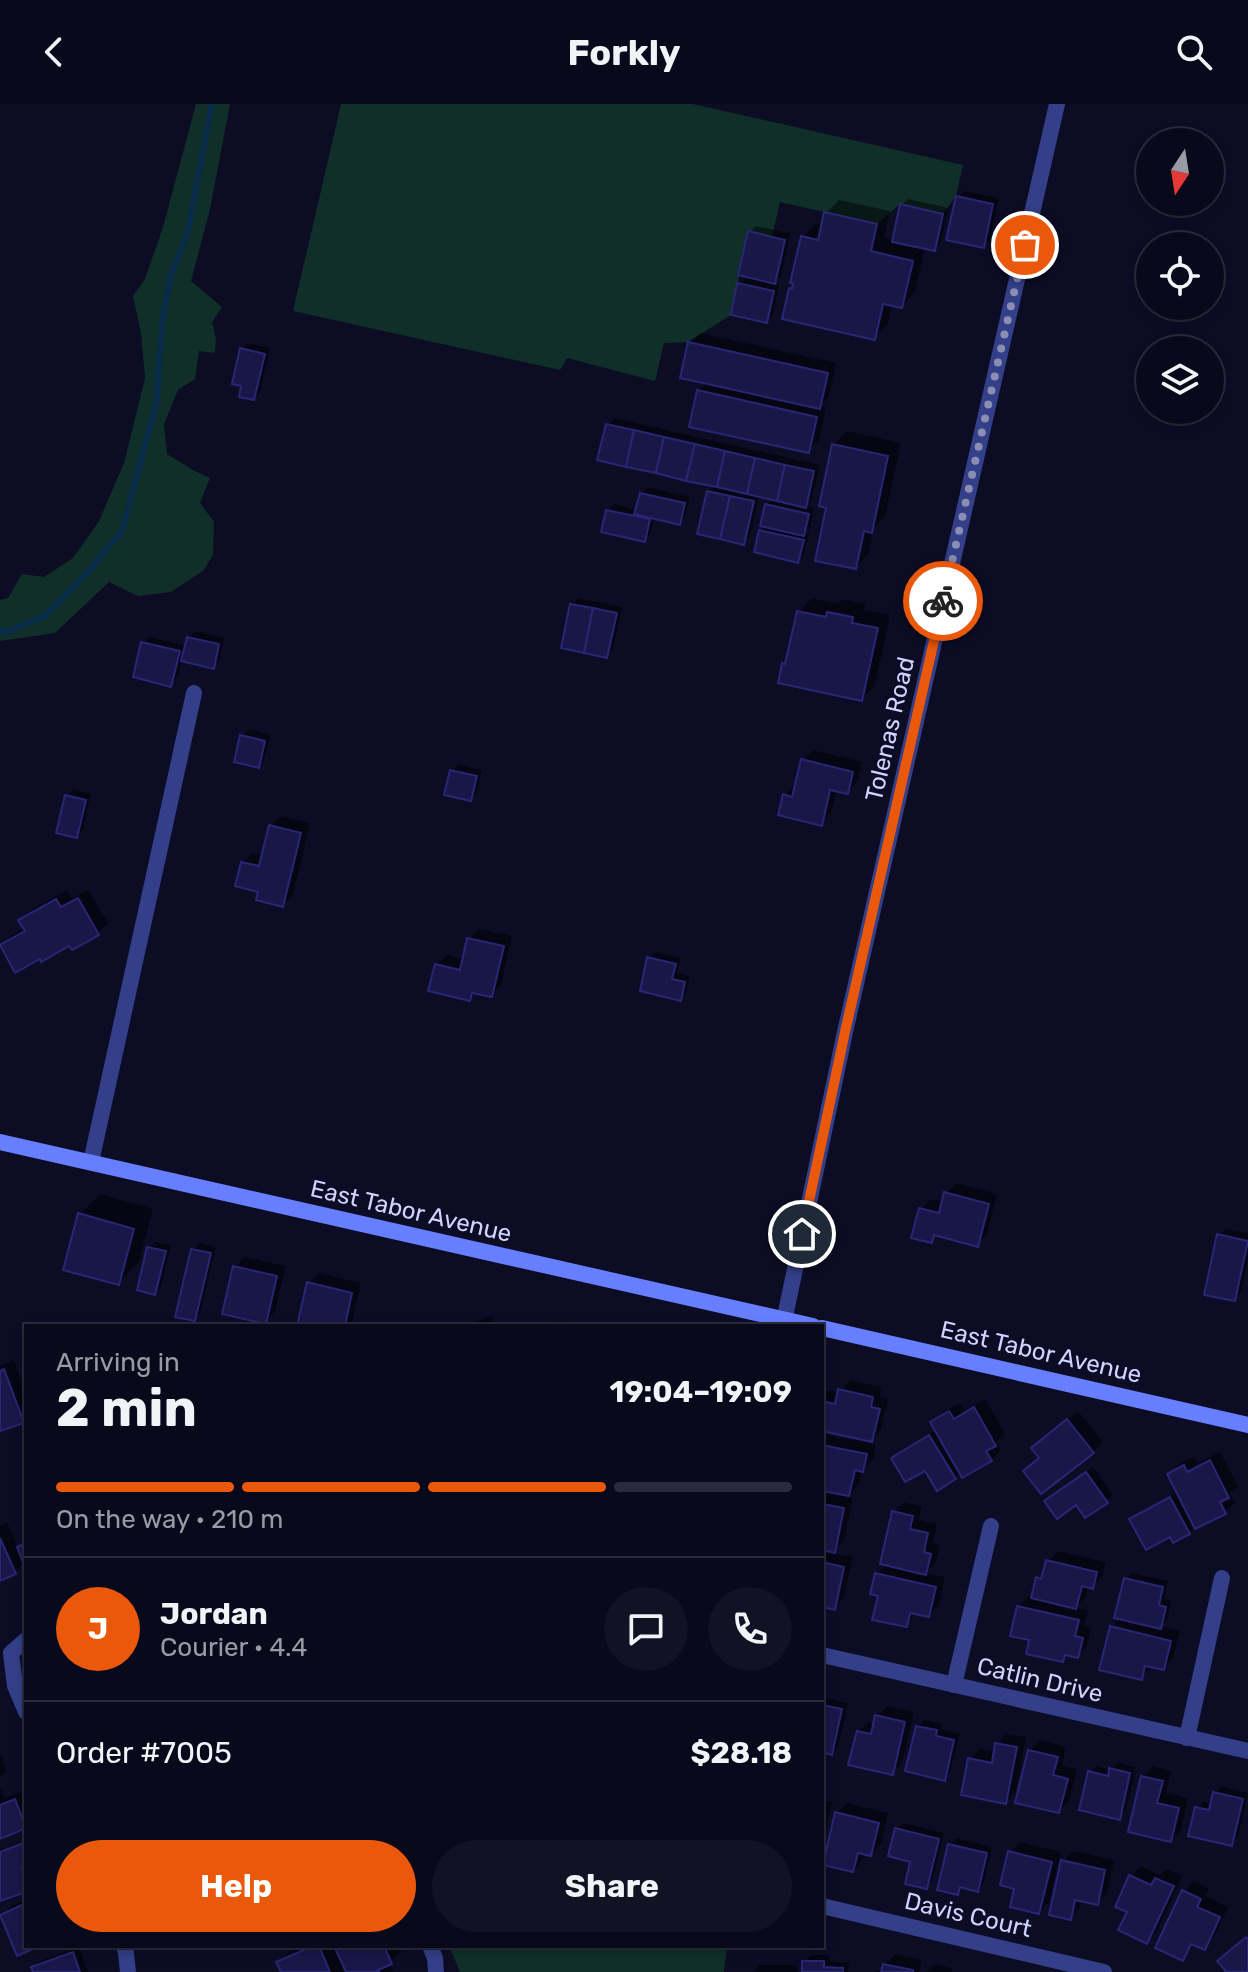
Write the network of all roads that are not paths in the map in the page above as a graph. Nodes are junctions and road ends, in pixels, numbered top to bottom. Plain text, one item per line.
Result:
1 (1057, 104) edge
2 (194, 693) dead end
3 (0, 1142) edge
4 (91, 1162) junction
5 (784, 1323) edge
6 (824, 1328) edge
7 (1248, 1425) edge
8 (991, 1526) dead end
9 (1222, 1578) dead end
10 (24, 1642) edge
11 (824, 1655) edge
12 (954, 1685) junction
13 (24, 1707) edge
14 (1187, 1738) junction
15 (1248, 1751) edge
16 (824, 1906) edge
17 (125, 1948) edge
18 (431, 1948) edge
19 (128, 1972) edge
20 (436, 1972) edge
21 (1104, 1972) edge

1 - 5 street, Tolenas Road
2 - 4 street
3 - 4 main road, East Tabor Avenue
4 - 5 main road, East Tabor Avenue
6 - 7 main road, East Tabor Avenue
8 - 12 street
9 - 14 street
10 - 13 street
11 - 12 street, Catlin Drive
12 - 14 street, Catlin Drive
14 - 15 street, Catlin Drive
16 - 21 street, Davis Court
17 - 19 street
18 - 20 street

